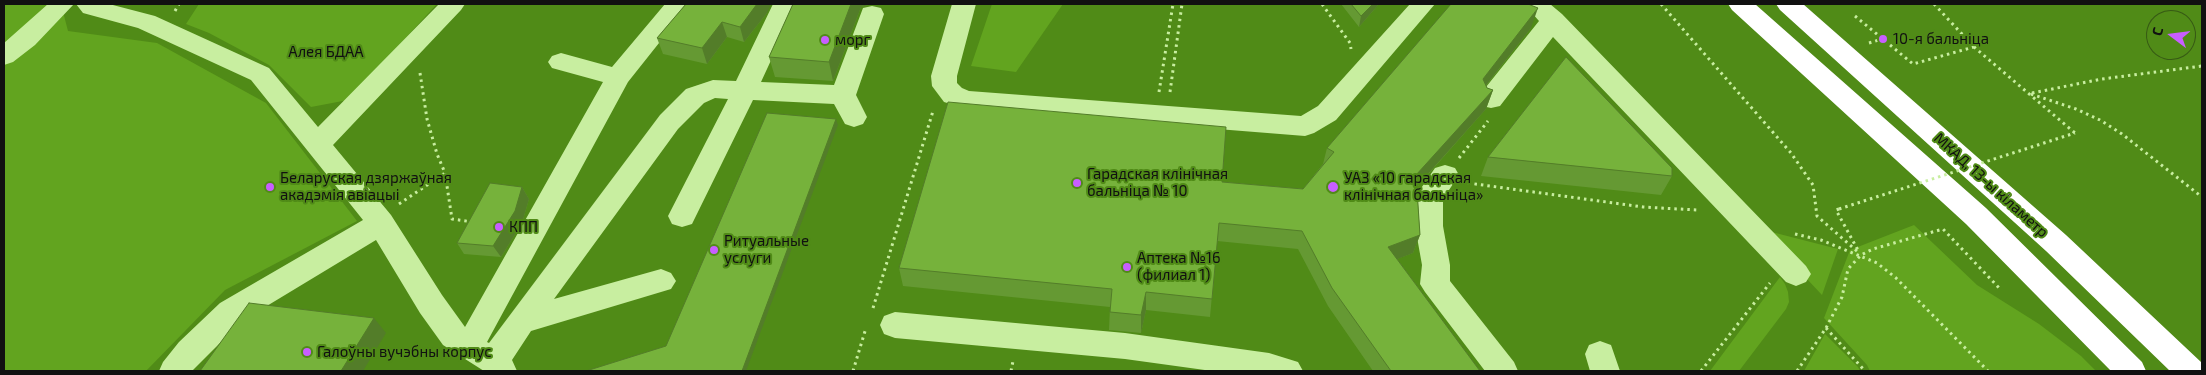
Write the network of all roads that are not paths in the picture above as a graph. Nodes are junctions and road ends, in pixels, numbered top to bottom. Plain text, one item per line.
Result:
1 (62, 4) edge
2 (88, 4) edge
3 (453, 4) edge
4 (678, 4) edge
5 (785, 4) edge
6 (964, 4) edge
7 (1423, 4) edge
8 (1740, 4) edge
9 (1788, 4) edge
10 (1544, 12) edge
11 (872, 14) dead end
12 (4, 56) edge
13 (561, 62) dead end
14 (618, 77) junction
15 (745, 90) junction
16 (1491, 99) edge
17 (318, 144) junction
18 (1445, 175) road end
19 (682, 216) dead end
20 (379, 221) junction
21 (1783, 278) road end
22 (661, 281) dead end
23 (879, 318) road end
24 (521, 322) junction
25 (469, 347) junction
26 (498, 366) edge
27 (174, 371) edge
28 (1287, 371) edge
29 (1502, 371) edge
30 (2131, 371) edge
31 (2190, 371) edge

1 - 12 lane
2 - 17 lane
3 - 17 lane
4 - 14 lane
5 - 15 lane
6 - 7 lane
8 - 30 highway
9 - 31 highway, МКАД, 13-ы кіламетр
10 - 16 lane
10 - 21 lane
11 - 15 lane
13 - 14 lane
14 - 25 lane
15 - 19 lane
15 - 24 lane
17 - 20 lane
18 - 29 lane
20 - 25 lane
20 - 27 lane
22 - 24 lane
23 - 28 lane
24 - 26 lane
25 - 26 lane

